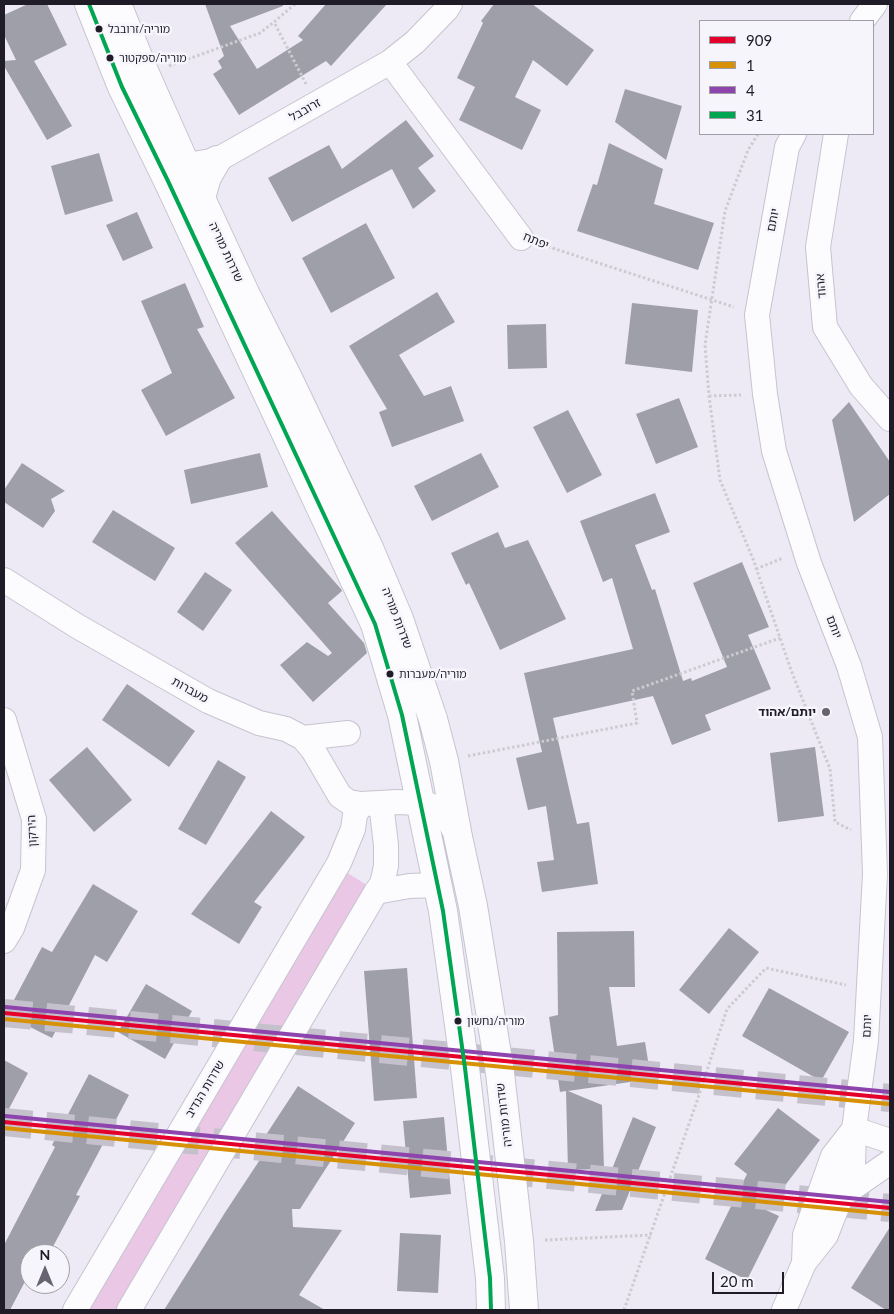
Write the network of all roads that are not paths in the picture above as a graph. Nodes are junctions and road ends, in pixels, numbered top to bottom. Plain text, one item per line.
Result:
1 (89, 4) edge
2 (117, 4) edge
3 (450, 4) edge
4 (875, 4) edge
5 (863, 20) edge
6 (390, 62) junction
7 (793, 135) edge
8 (836, 135) edge
9 (147, 137) junction
10 (217, 160) junction
11 (185, 164) junction
12 (201, 198) junction
13 (521, 238) road end
14 (890, 419) edge
15 (4, 580) edge
16 (4, 720) edge
17 (348, 733) dead end
18 (303, 738) junction
19 (880, 738) edge
20 (371, 803) junction
21 (420, 803) junction
22 (458, 837) junction
23 (882, 874) edge
24 (438, 886) junction
25 (376, 892) junction
26 (6, 925) edge
27 (854, 1129) junction
28 (890, 1141) edge
29 (890, 1162) edge
30 (841, 1196) junction
31 (804, 1263) junction
32 (75, 1310) edge
33 (129, 1310) edge
34 (491, 1310) edge
35 (524, 1310) edge
36 (784, 1310) edge

1 - 9 main road, שדרות מוריה
2 - 11 main road, שדרות מוריה
3 - 6 street, זרובבל
4 - 5 street
6 - 10 street, זרובבל
6 - 13 street, יפתח
7 - 19 street, יותם
8 - 14 street, אהוד
9 - 11 street
9 - 21 main road, שדרות מוריה
10 - 11 street, זרובבל
10 - 12 main road
11 - 12 main road, שדרות מוריה
12 - 22 main road, שדרות מוריה
15 - 18 street, מעברות
16 - 26 street, הירקון
17 - 18 street
18 - 20 street, מעברות
19 - 23 street, יותם
20 - 21 street
20 - 25 street
20 - 32 street, שדרות הנדיב
21 - 22 street
21 - 24 main road, שדרות מוריה
22 - 35 main road, שדרות מוריה
23 - 27 street, יותם
24 - 25 street
24 - 34 main road, שדרות מוריה
25 - 33 street
27 - 28 street
27 - 30 street, יותם
27 - 31 street, יותם
29 - 30 street
30 - 31 street, יותם
31 - 36 street, יותם

